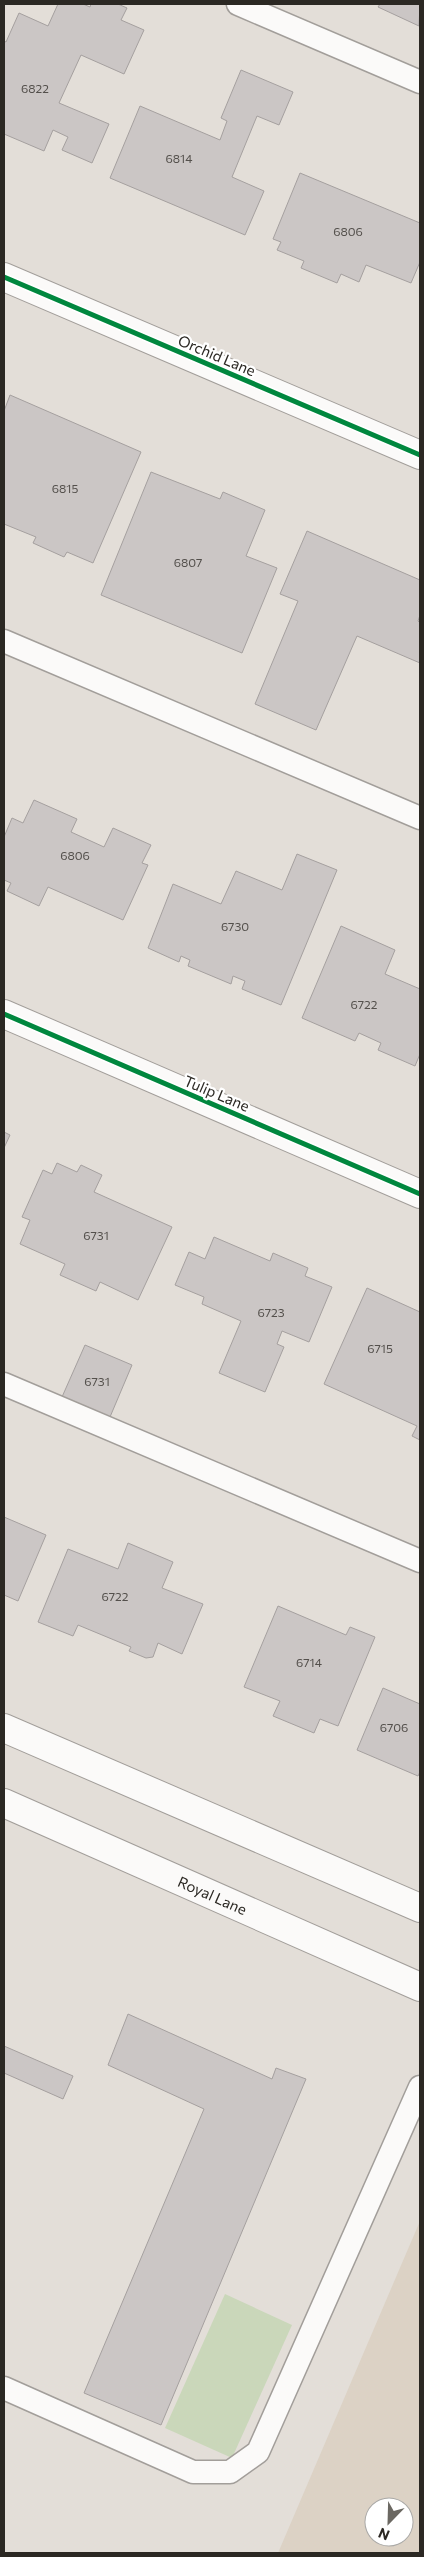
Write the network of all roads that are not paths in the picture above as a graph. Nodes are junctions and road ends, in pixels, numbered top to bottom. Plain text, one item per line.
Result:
1 (238, 4) edge
2 (420, 82) edge
3 (4, 277) edge
4 (420, 455) edge
5 (4, 641) edge
6 (420, 818) edge
7 (4, 1014) edge
8 (420, 1194) edge
9 (4, 1384) edge
10 (420, 1561) edge
11 (4, 1728) edge
12 (4, 1803) edge
13 (420, 1908) edge
14 (420, 1987) edge
15 (420, 2087) edge
16 (4, 2388) edge

1 - 2 lane
3 - 4 main road, Orchid Lane
5 - 6 lane
7 - 8 main road, Tulip Lane
9 - 10 lane
11 - 13 main road
12 - 14 main road, Royal Lane
15 - 16 lane

